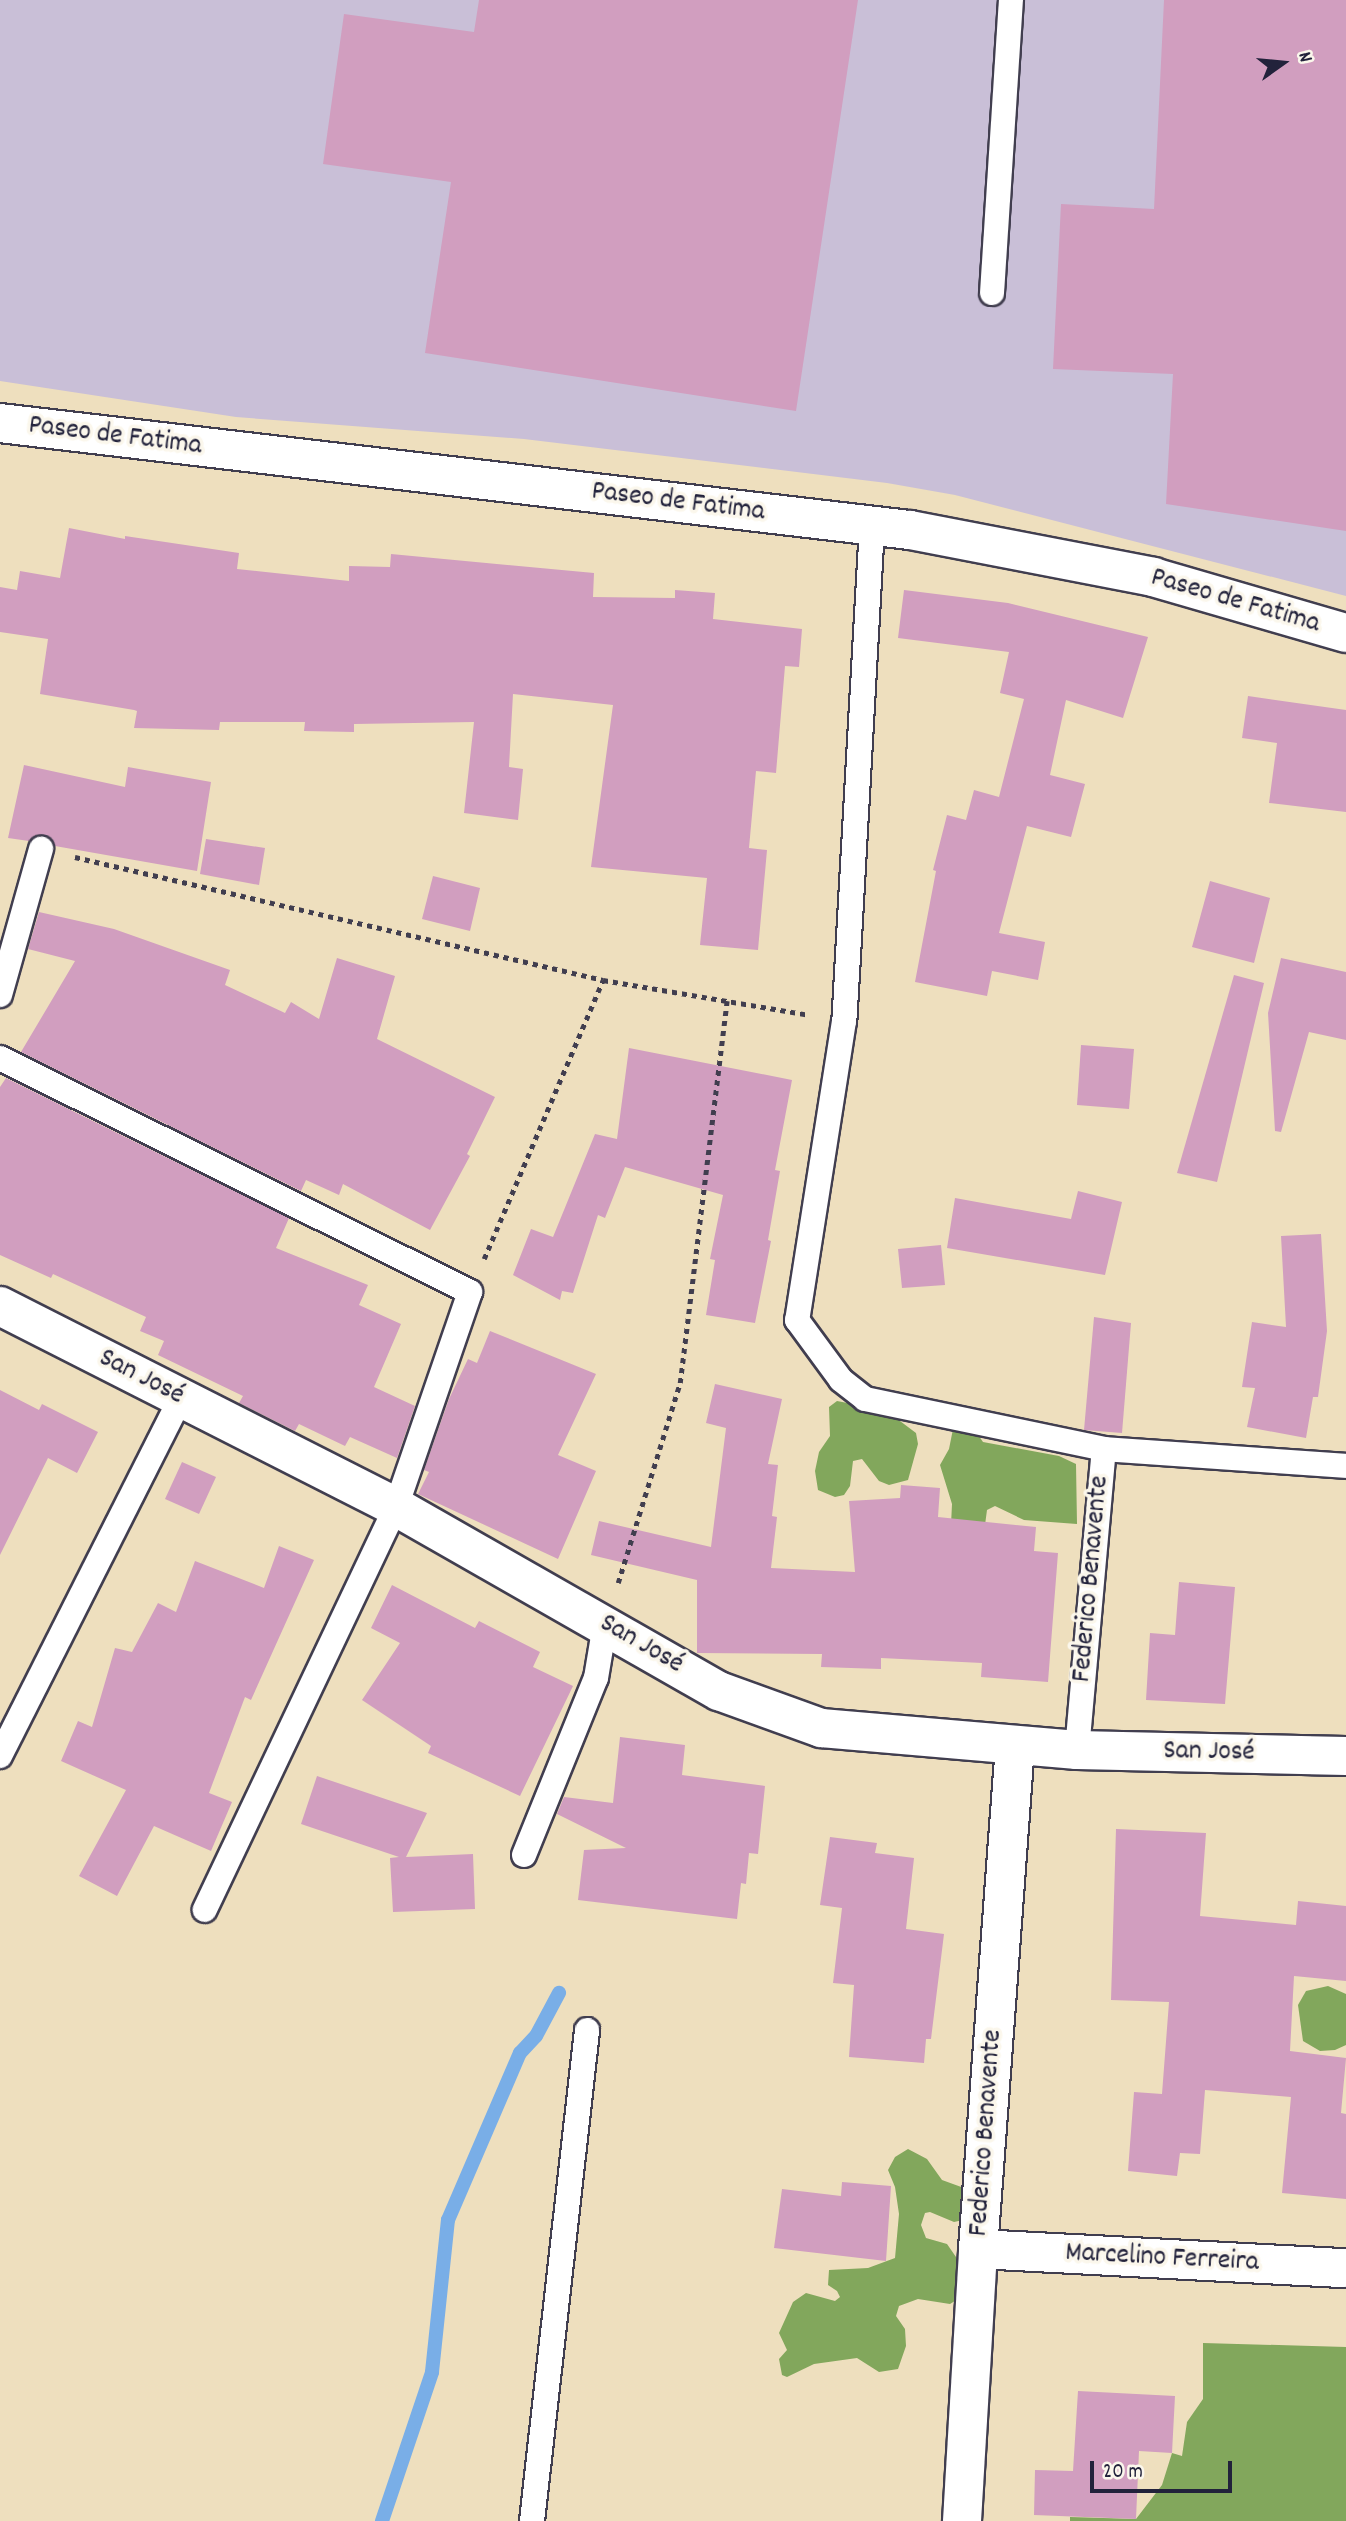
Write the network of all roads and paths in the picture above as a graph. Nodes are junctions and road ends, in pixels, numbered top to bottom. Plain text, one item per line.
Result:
1 (1011, 0) edge
2 (992, 293) dead end
3 (0, 423) edge
4 (872, 526) junction
5 (1346, 633) edge
6 (41, 849) joint
7 (603, 980) junction
8 (0, 995) edge
9 (727, 1001) junction
10 (844, 1021) junction
11 (0, 1058) edge
12 (470, 1292) junction
13 (0, 1306) edge
14 (181, 1398) junction
15 (1104, 1449) junction
16 (1346, 1466) edge
17 (396, 1507) junction
18 (605, 1624) junction
19 (1015, 1745) junction
20 (1077, 1750) junction
21 (0, 1756) edge
22 (1346, 1756) edge
23 (524, 1854) dead end
24 (205, 1910) dead end
25 (587, 2030) dead end
26 (978, 2249) junction
27 (1346, 2269) edge
28 (532, 2521) edge
29 (962, 2521) edge

1 - 2 lane
3 - 4 street, Paseo de Fatima
4 - 5 street, Paseo de Fatima
4 - 10 lane
6 - 7 path
6 - 8 lane
7 - 9 path
7 - 12 path
9 - 10 path
9 - 18 path
10 - 15 lane
11 - 12 lane
12 - 17 lane
13 - 14 street, San José
14 - 17 street, San José
14 - 21 lane
15 - 16 lane
15 - 20 lane, Federico Benavente
17 - 18 street, San José
17 - 24 lane
18 - 19 street, San José
18 - 23 lane
19 - 20 street, San José
19 - 26 street, Federico Benavente
20 - 22 street, San José
25 - 28 lane
26 - 27 street, Marcelino Ferreira
26 - 29 street, Federico Benavente

